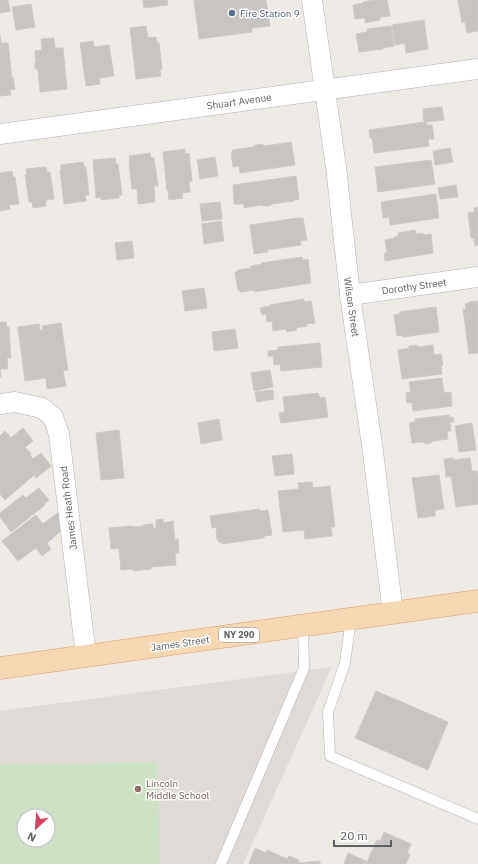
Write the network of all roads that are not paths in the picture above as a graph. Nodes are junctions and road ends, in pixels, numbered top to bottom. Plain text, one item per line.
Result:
1 (312, 0) edge
2 (478, 69) edge
3 (324, 90) junction
4 (0, 134) edge
5 (478, 277) edge
6 (350, 295) junction
7 (0, 404) edge
8 (478, 601) edge
9 (393, 613) junction
10 (351, 619) junction
11 (303, 626) junction
12 (86, 656) junction
13 (0, 668) edge
14 (478, 818) edge
15 (220, 864) edge

1 - 3 street, Wilson Street
2 - 3 street, Shuart Avenue
3 - 4 street, Shuart Avenue
3 - 6 street, Wilson Street
5 - 6 street, Dorothy Street
6 - 9 street, Wilson Street
7 - 12 street, James Heath Road
8 - 9 main road, James Street / NY 290
9 - 10 main road, James Street / NY 290
10 - 11 main road, James Street / NY 290
10 - 14 lane
11 - 12 main road, James Street / NY 290
11 - 15 lane
12 - 13 main road, James Street / NY 290

